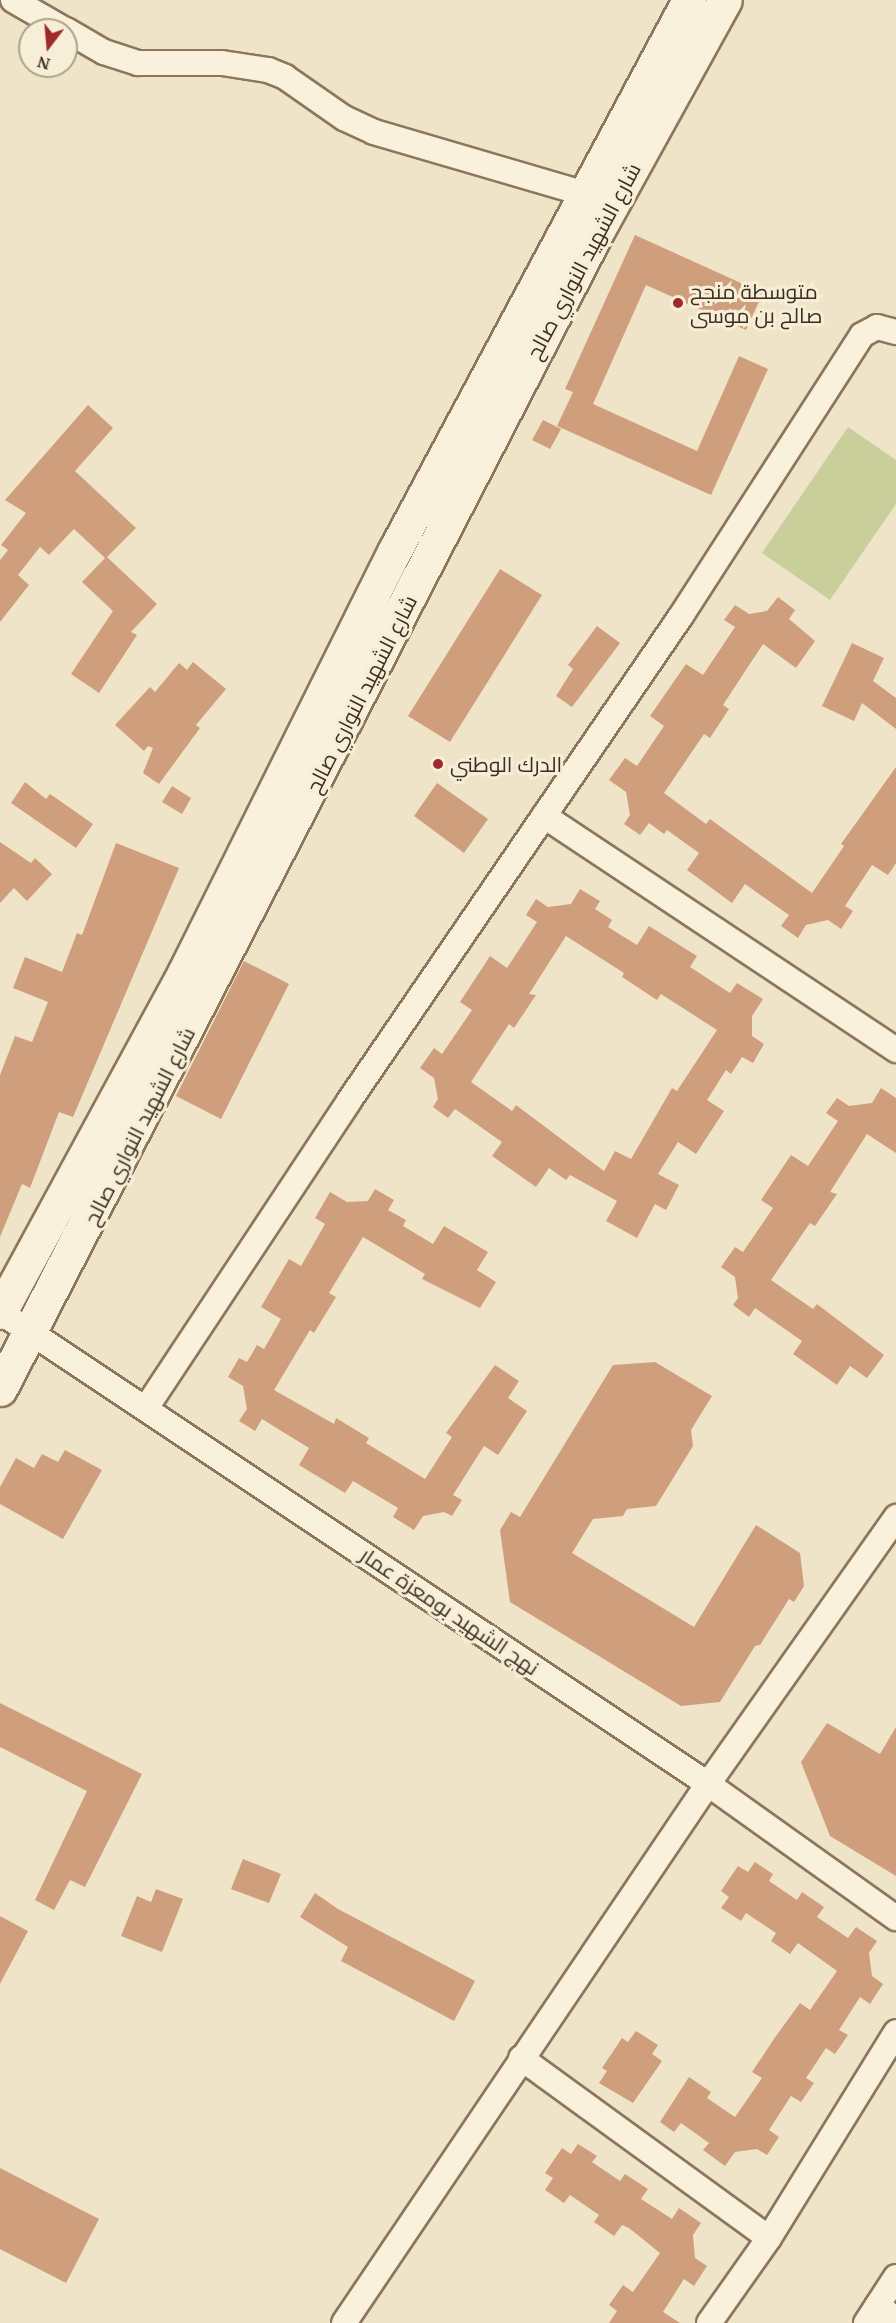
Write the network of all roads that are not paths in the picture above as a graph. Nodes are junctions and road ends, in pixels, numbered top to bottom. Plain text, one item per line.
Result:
1 (13, 0) edge
2 (689, 0) edge
3 (725, 0) edge
4 (45, 18) edge
5 (78, 37) edge
6 (586, 194) junction
7 (896, 332) edge
8 (544, 816) junction
9 (896, 1050) edge
10 (0, 1312) edge
11 (33, 1331) junction
12 (0, 1389) edge
13 (146, 1408) junction
14 (896, 1517) edge
15 (708, 1784) junction
16 (896, 1918) edge
17 (896, 2032) edge
18 (521, 2058) junction
19 (769, 2238) junction
20 (896, 2277) edge
21 (879, 2316) edge
22 (344, 2323) edge
23 (710, 2323) edge

1 - 4 street
2 - 6 street, شارع الشهيد النواري صالح
3 - 11 street, شارع الشهيد النواري صالح
5 - 6 street
6 - 10 street, شارع الشهيد النواري صالح
7 - 8 street
8 - 9 street
8 - 13 street
10 - 11 street, نهج الشهيد بومعزة عمار
11 - 12 street, شارع الشهيد النواري صالح
11 - 13 street, نهج الشهيد بومعزة عمار
13 - 15 street, نهج الشهيد بومعزة عمار
14 - 15 street
15 - 16 street, نهج الشهيد بومعزة عمار
15 - 18 street
17 - 19 street
18 - 19 street
18 - 22 street
19 - 23 street
20 - 21 street

